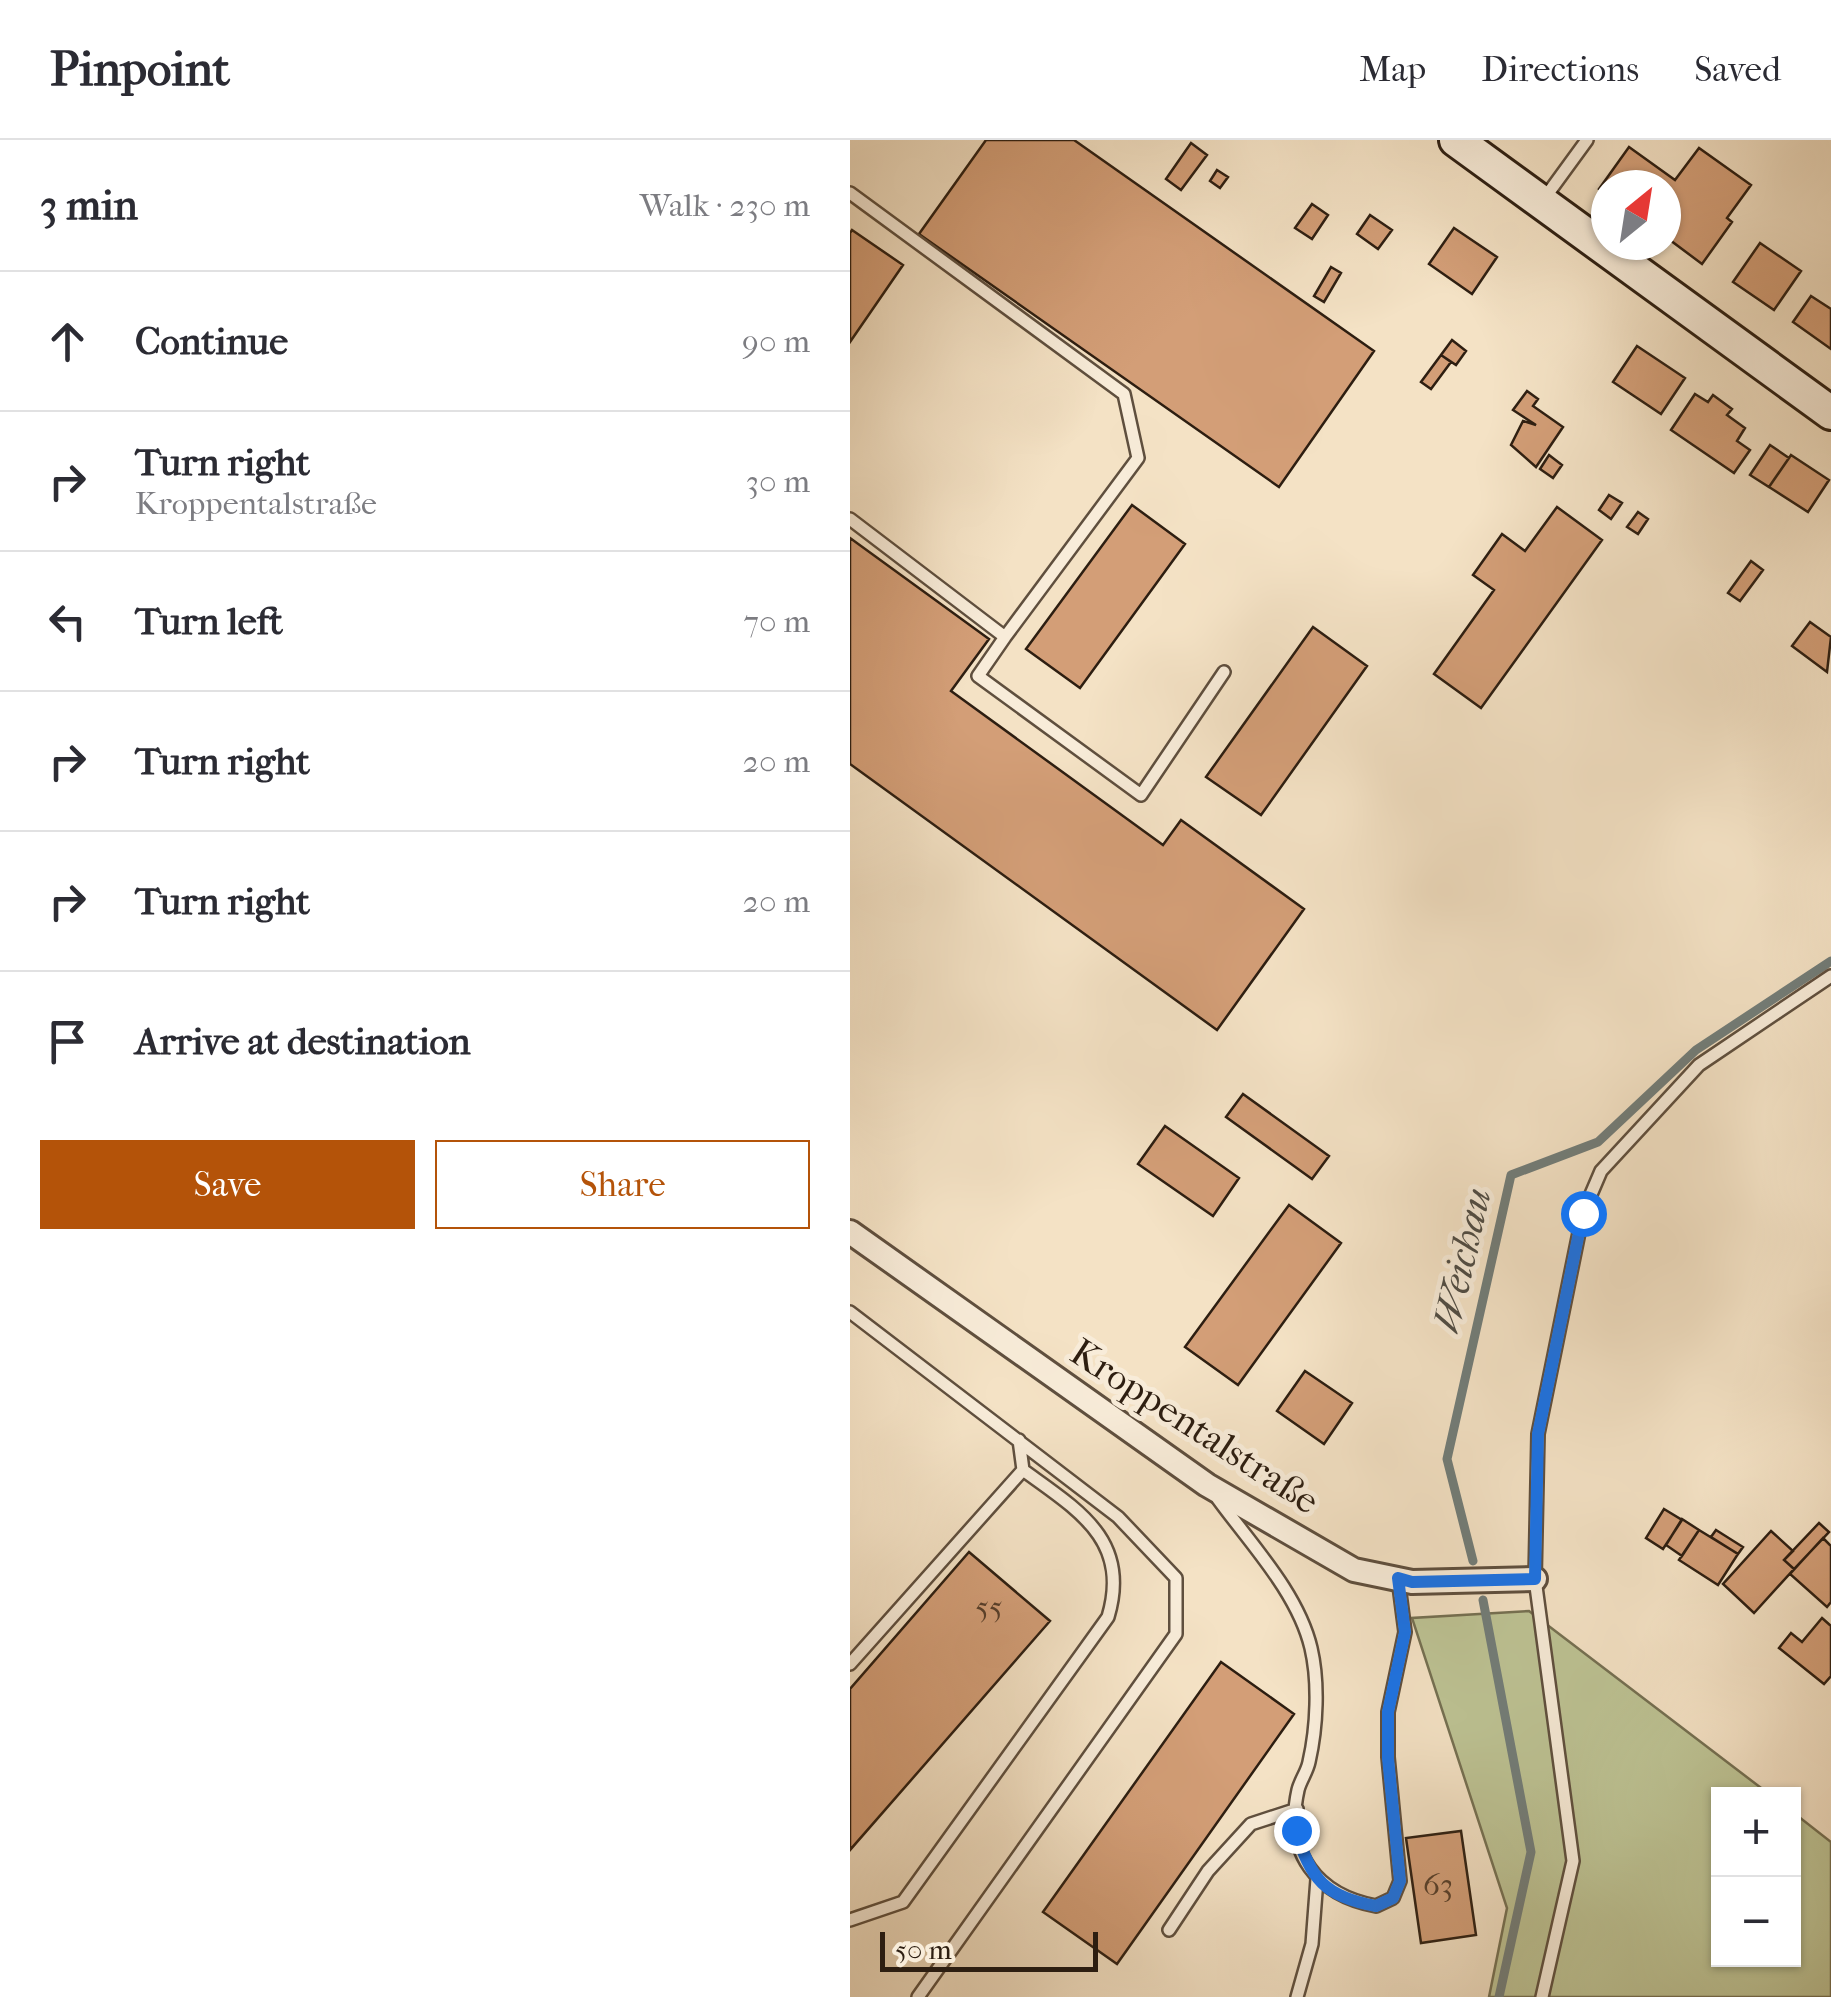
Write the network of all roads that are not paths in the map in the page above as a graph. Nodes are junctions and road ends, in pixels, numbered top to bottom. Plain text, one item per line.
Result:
1 (1456, 140) edge
2 (1587, 140) edge
3 (850, 193) edge
4 (1541, 202) junction
5 (1831, 413) edge
6 (850, 519) edge
7 (1004, 637) junction
8 (1224, 672) dead end
9 (1831, 976) edge
10 (850, 1232) edge
11 (850, 1312) edge
12 (1020, 1440) junction
13 (1024, 1470) junction
14 (1208, 1485) junction
15 (1398, 1578) junction
16 (1535, 1579) junction
17 (850, 1664) edge
18 (1297, 1809) junction
19 (1318, 1879) junction
20 (850, 1920) edge
21 (1169, 1930) dead end
22 (918, 1997) edge
23 (1297, 1997) edge
24 (1542, 1997) edge

1 - 4 main road
2 - 4 lane
3 - 7 lane
4 - 5 main road
6 - 7 lane
7 - 8 lane
9 - 16 lane
10 - 14 street, Kroppentalstraße
11 - 12 lane
12 - 13 lane
12 - 22 lane
13 - 17 lane
13 - 20 lane
14 - 15 street, Kroppentalstraße
14 - 18 lane
15 - 16 street, Kroppentalstraße
15 - 19 lane
16 - 24 lane
18 - 19 lane
18 - 21 lane
19 - 23 lane

